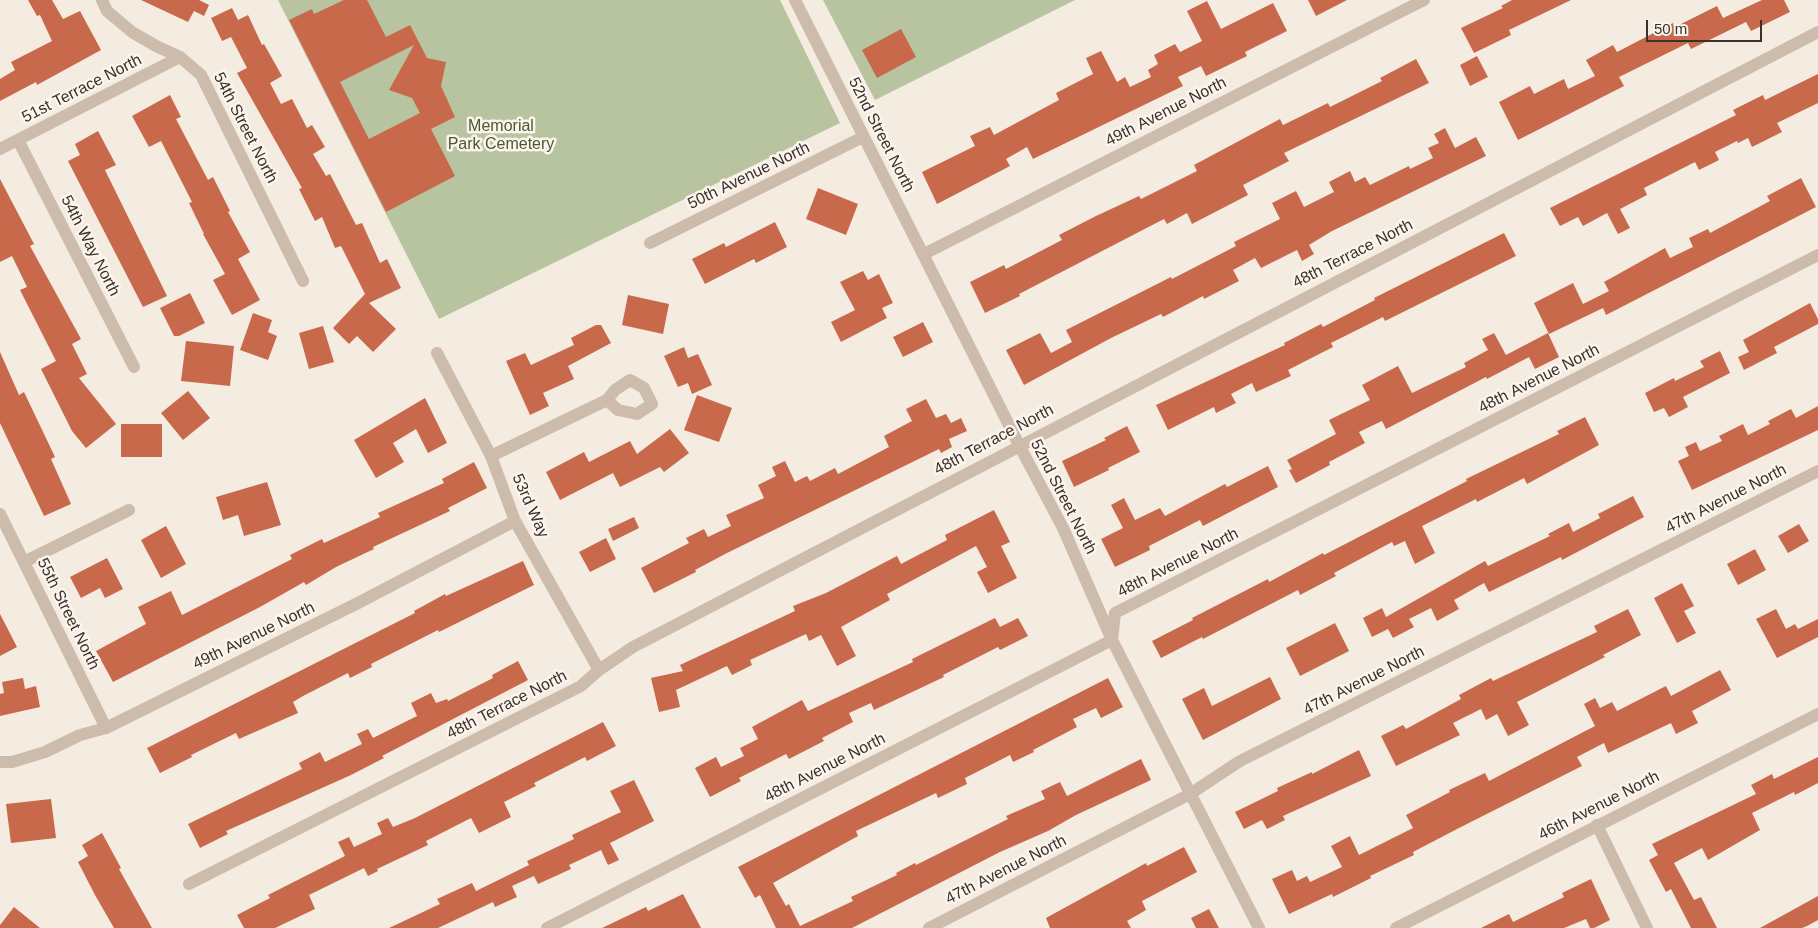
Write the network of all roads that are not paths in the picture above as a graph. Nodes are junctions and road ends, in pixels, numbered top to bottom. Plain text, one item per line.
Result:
1 (102, 0) edge
2 (795, 0) edge
3 (1424, 0) edge
4 (1818, 32) edge
5 (180, 57) junction
6 (863, 137) junction
7 (18, 140) junction
8 (0, 149) edge
9 (650, 243) dead end
10 (924, 254) junction
11 (1818, 255) edge
12 (303, 282) dead end
13 (438, 352) dead end
14 (134, 367) dead end
15 (607, 400) dead end
16 (1019, 445) junction
17 (491, 456) junction
18 (1818, 470) edge
19 (128, 510) dead end
20 (0, 514) edge
21 (516, 521) junction
22 (24, 562) junction
23 (1112, 640) junction
24 (599, 670) junction
25 (1818, 714) edge
26 (106, 728) junction
27 (0, 762) edge
28 (1190, 794) junction
29 (1597, 825) junction
30 (189, 884) dead end
31 (547, 928) edge
32 (929, 928) edge
33 (1259, 928) edge
34 (1396, 928) edge
35 (1647, 928) edge

1 - 5 street, 54th Street North
2 - 6 street, 52nd Street North
3 - 10 street, 49th Avenue North
4 - 16 street, 48th Terrace North
5 - 7 street, 51st Terrace North
5 - 12 street, 54th Street North
6 - 9 street, 50th Avenue North
6 - 10 street, 52nd Street North
7 - 8 street, 51st Terrace North
7 - 14 street, 54th Way North
10 - 16 street, 52nd Street North
11 - 23 street, 48th Avenue North
13 - 17 street, 53rd Way
15 - 17 street
16 - 23 street, 52nd Street North
16 - 24 street, 48th Terrace North
17 - 21 street, 53rd Way
18 - 28 street, 47th Avenue North
19 - 22 street
20 - 22 street, 55th Street North
21 - 24 street, 53rd Way
21 - 26 street, 49th Avenue North
22 - 26 street, 55th Street North
23 - 28 street, 52nd Street North
23 - 31 street, 48th Avenue North
24 - 30 street, 48th Terrace North
25 - 29 street, 46th Avenue North
26 - 27 street, 49th Avenue North
28 - 32 street, 47th Avenue North
28 - 33 street, 52nd Street North
29 - 34 street, 46th Avenue North
29 - 35 street

